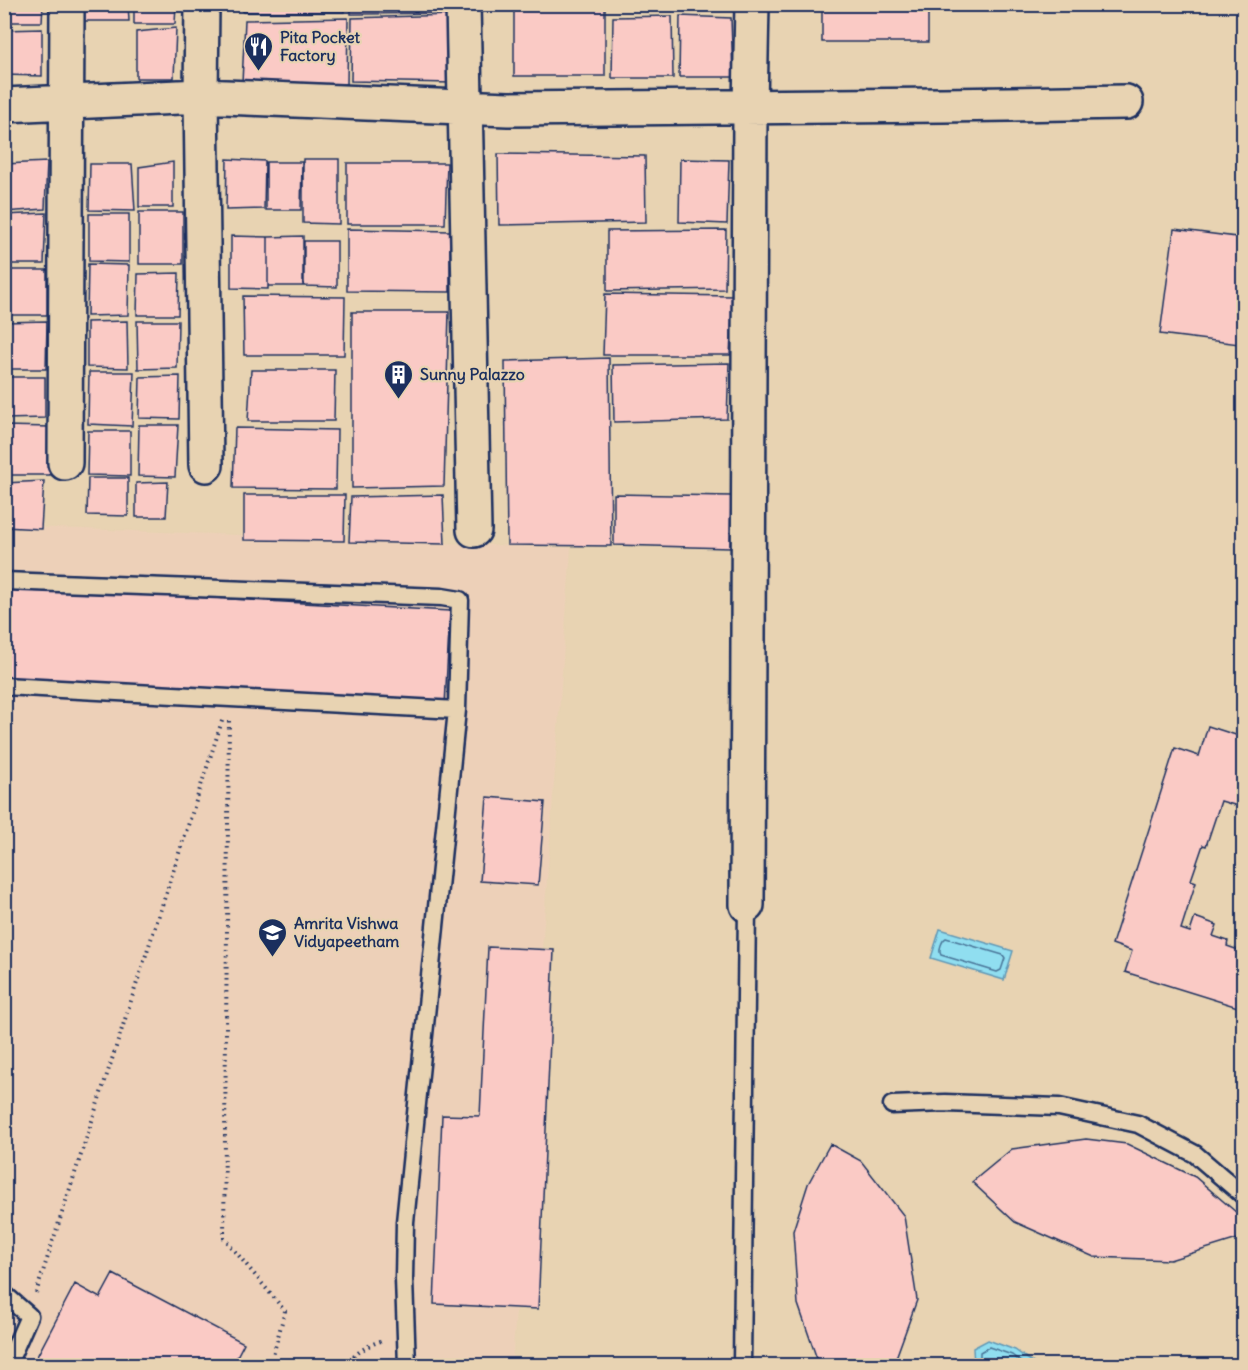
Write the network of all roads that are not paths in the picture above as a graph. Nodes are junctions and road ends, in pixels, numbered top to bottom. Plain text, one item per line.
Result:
1 (67, 4) edge
2 (202, 4) edge
3 (463, 4) edge
4 (753, 4) edge
5 (201, 96) junction
6 (1126, 102) dead end
7 (66, 103) junction
8 (4, 105) edge
9 (750, 106) junction
10 (464, 107) junction
11 (65, 463) dead end
12 (206, 465) dead end
13 (474, 530) dead end
14 (4, 581) edge
15 (4, 686) edge
16 (457, 710) junction
17 (747, 905) joint
18 (892, 1106) dead end
19 (1244, 1196) edge
20 (4, 1294) edge
21 (7, 1365) edge
22 (406, 1365) edge
23 (742, 1365) edge

1 - 7 street
2 - 5 street
3 - 10 street
4 - 9 street
5 - 7 street
5 - 10 street
5 - 12 street
6 - 9 street
7 - 8 street
7 - 11 street
9 - 10 street
9 - 17 street
10 - 13 street
14 - 16 lane
15 - 16 lane
16 - 22 lane
17 - 23 lane
18 - 19 lane
20 - 21 lane

